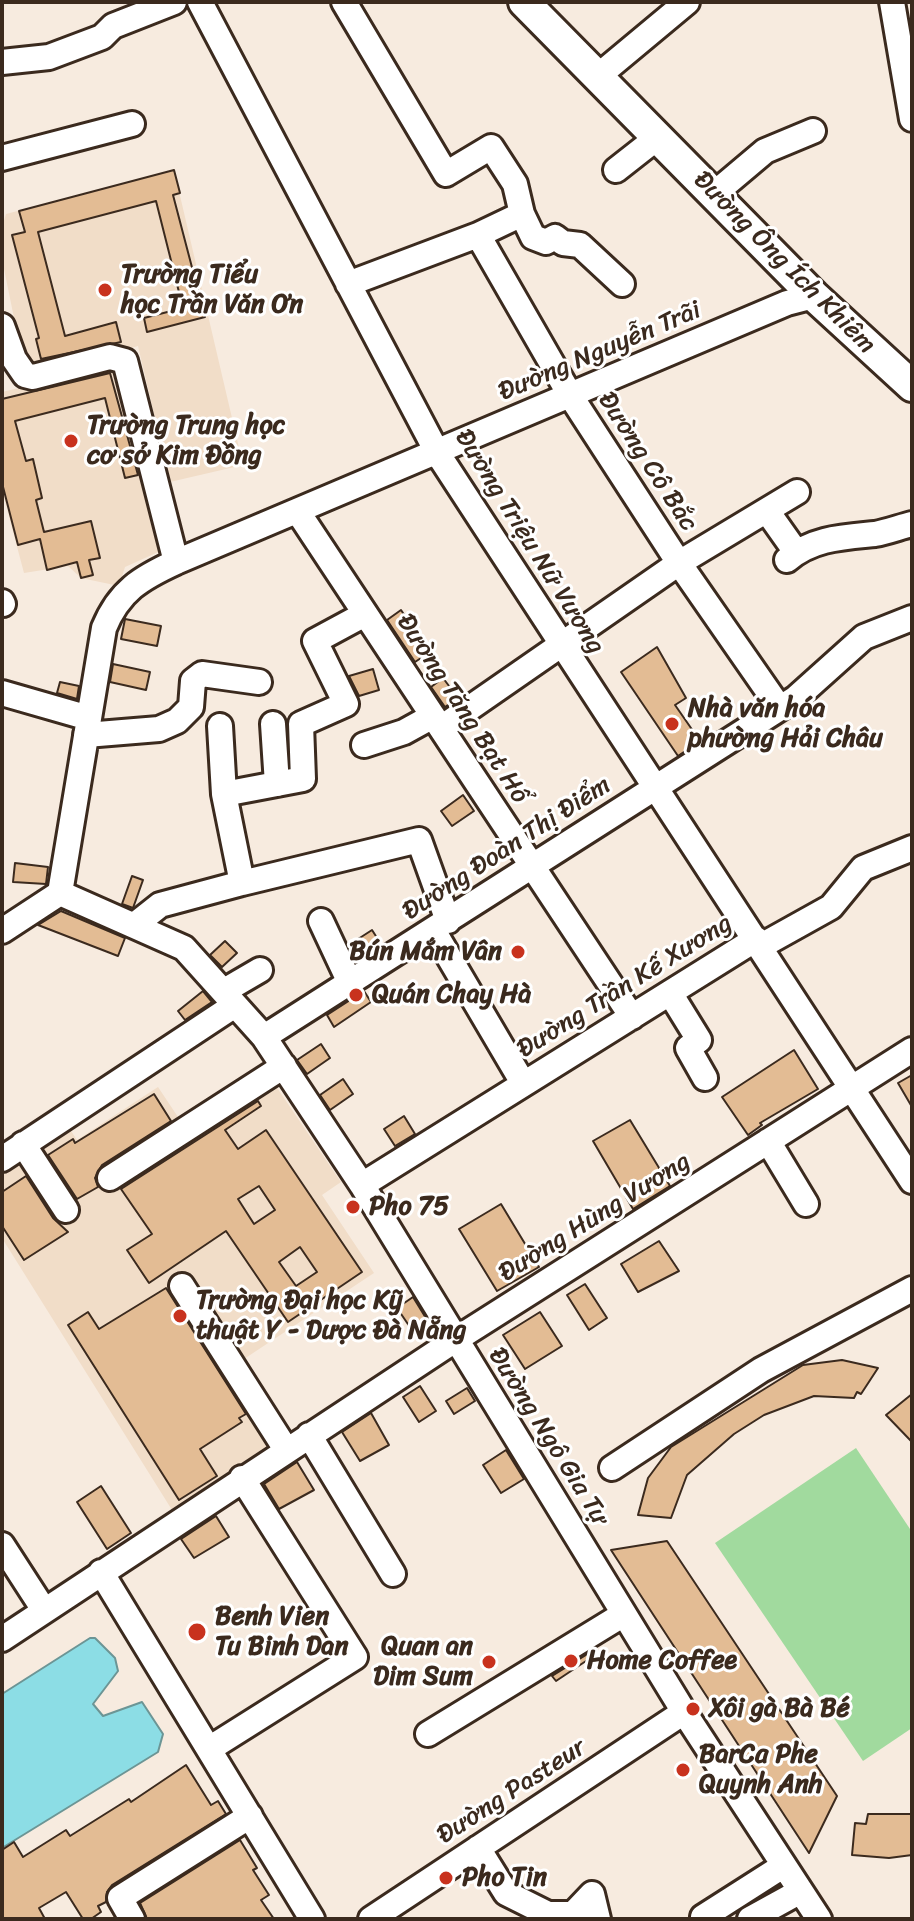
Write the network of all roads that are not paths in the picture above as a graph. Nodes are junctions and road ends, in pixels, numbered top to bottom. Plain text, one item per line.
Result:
1 (174, 2) edge
2 (200, 2) edge
3 (344, 2) edge
4 (524, 2) edge
5 (687, 2) edge
6 (892, 2) edge
7 (2, 62) edge
8 (907, 66) edge
9 (597, 77) junction
10 (912, 119) edge
11 (132, 124) dead end
12 (813, 131) dead end
13 (658, 137) junction
14 (2, 158) edge
15 (616, 170) dead end
16 (714, 194) junction
17 (522, 214) junction
18 (478, 235) junction
19 (348, 284) junction
20 (622, 284) dead end
21 (814, 296) junction
22 (2, 326) edge
23 (912, 386) edge
24 (570, 395) junction
25 (438, 454) junction
26 (797, 492) dead end
27 (767, 511) junction
28 (298, 512) junction
29 (912, 524) edge
30 (176, 562) junction
31 (679, 563) junction
32 (365, 614) junction
33 (912, 618) edge
34 (562, 646) junction
35 (259, 682) dead end
36 (2, 693) edge
37 (779, 707) junction
38 (437, 722) junction
39 (273, 724) dead end
40 (88, 726) junction
41 (220, 726) dead end
42 (364, 745) dead end
43 (277, 784) junction
44 (654, 788) junction
45 (224, 794) junction
46 (912, 848) edge
47 (533, 867) junction
48 (242, 883) junction
49 (60, 893) junction
50 (321, 921) dead end
51 (136, 924) junction
52 (440, 925) junction
53 (2, 931) edge
54 (758, 942) junction
55 (260, 970) dead end
56 (350, 983) junction
57 (670, 993) junction
58 (229, 998) junction
59 (632, 1017) junction
60 (264, 1037) junction
61 (912, 1050) edge
62 (284, 1066) junction
63 (705, 1078) dead end
64 (523, 1083) junction
65 (850, 1088) junction
66 (768, 1141) junction
67 (23, 1144) junction
68 (2, 1159) edge
69 (110, 1178) dead end
70 (912, 1181) edge
71 (362, 1185) junction
72 (806, 1204) dead end
73 (66, 1210) dead end
74 (182, 1286) dead end
75 (912, 1289) edge
76 (455, 1340) junction
77 (309, 1435) junction
78 (287, 1451) junction
79 (612, 1468) dead end
80 (242, 1478) junction
81 (2, 1545) edge
82 (101, 1572) junction
83 (393, 1574) dead end
84 (44, 1610) junction
85 (624, 1614) junction
86 (2, 1639) edge
87 (684, 1712) junction
88 (428, 1734) dead end
89 (209, 1749) junction
90 (250, 1816) junction
91 (478, 1848) junction
92 (783, 1866) junction
93 (799, 1892) junction
94 (402, 1910) edge
95 (703, 1917) dead end
96 (132, 1919) edge
97 (312, 1919) edge
98 (371, 1919) edge
99 (598, 1919) edge
100 (750, 1919) edge
101 (819, 1919) edge

1 - 7 street
2 - 19 street, Đường Triệu Nữ Vương
3 - 17 street
4 - 9 main road, Đường Ông Ích Khiêm
5 - 9 street
6 - 8 street
8 - 10 street
9 - 13 main road, Đường Ông Ích Khiêm
11 - 14 street
12 - 16 street
13 - 15 street
13 - 16 main road, Đường Ông Ích Khiêm
16 - 21 main road, Đường Ông Ích Khiêm
17 - 18 street
17 - 20 street
18 - 19 street
18 - 24 street, Đường Cô Bắc
19 - 25 street, Đường Triệu Nữ Vương
21 - 23 main road, Đường Ông Ích Khiêm
21 - 24 street, Đường Nguyễn Trãi
22 - 30 street
24 - 25 street, Đường Nguyễn Trãi
24 - 31 street, Đường Cô Bắc
25 - 28 street, Đường Nguyễn Trãi
25 - 34 street, Đường Triệu Nữ Vương
26 - 27 street
27 - 29 street
27 - 31 street
28 - 30 street, Đường Nguyễn Trãi
28 - 32 street, Đường Tăng Bạt Hổ
30 - 40 street, Đường Nguyễn Trãi
31 - 34 street
31 - 37 street, Đường Cô Bắc
32 - 38 street, Đường Tăng Bạt Hổ
32 - 43 street
33 - 37 street, Đường Đoàn Thị Điểm
34 - 38 street
34 - 44 street, Đường Triệu Nữ Vương
35 - 40 street
36 - 40 street
37 - 44 street, Đường Đoàn Thị Điểm
38 - 42 street
38 - 47 street, Đường Tăng Bạt Hổ
39 - 43 street
40 - 49 street
41 - 45 street
43 - 45 street
44 - 47 street, Đường Đoàn Thị Điểm
44 - 54 street, Đường Triệu Nữ Vương
45 - 48 street
46 - 54 street, Đường Trần Kế Xương
47 - 52 street, Đường Đoàn Thị Điểm
47 - 59 street, Đường Tăng Bạt Hổ
48 - 51 street
48 - 52 street, Đường Trần Kế Xương
49 - 51 street, Đường Ngô Gia Tự
49 - 53 street
50 - 56 street
51 - 58 street, Đường Ngô Gia Tự
52 - 56 street, Đường Đoàn Thị Điểm
52 - 64 street, Đường Trần Kế Xương
54 - 57 street, Đường Trần Kế Xương
54 - 65 street, Đường Triệu Nữ Vương
55 - 58 street
56 - 60 street, Đường Đoàn Thị Điểm
57 - 59 street, Đường Trần Kế Xương
57 - 63 street
58 - 60 street, Đường Ngô Gia Tự
58 - 67 street
59 - 64 street, Đường Trần Kế Xương
60 - 62 street, Đường Ngô Gia Tự
61 - 65 street, Đường Hùng Vương
62 - 69 street
62 - 71 street, Đường Ngô Gia Tự
64 - 71 street, Đường Trần Kế Xương
65 - 66 street, Đường Hùng Vương
65 - 70 street, Đường Triệu Nữ Vương
66 - 72 street
66 - 76 street, Đường Hùng Vương
67 - 68 street
67 - 73 street
71 - 76 street, Đường Ngô Gia Tự
74 - 78 street
75 - 79 street
76 - 77 street, Đường Hùng Vương
76 - 85 street, Đường Ngô Gia Tự
77 - 78 street, Đường Hùng Vương
77 - 83 street
78 - 80 street, Đường Hùng Vương
80 - 82 street, Đường Hùng Vương
80 - 89 street
81 - 84 street
82 - 84 street, Đường Hùng Vương
82 - 89 street
84 - 86 street, Đường Hùng Vương
85 - 87 street, Đường Ngô Gia Tự
85 - 88 street
87 - 91 street, Đường Pasteur
87 - 92 street, Đường Ngô Gia Tự
89 - 90 street
90 - 96 street
90 - 97 street
91 - 94 street, Đường Pasteur
91 - 99 street
92 - 93 street, Đường Ngô Gia Tự
92 - 95 street
93 - 100 street
93 - 101 street, Đường Ngô Gia Tự
94 - 98 street, Đường Pasteur

